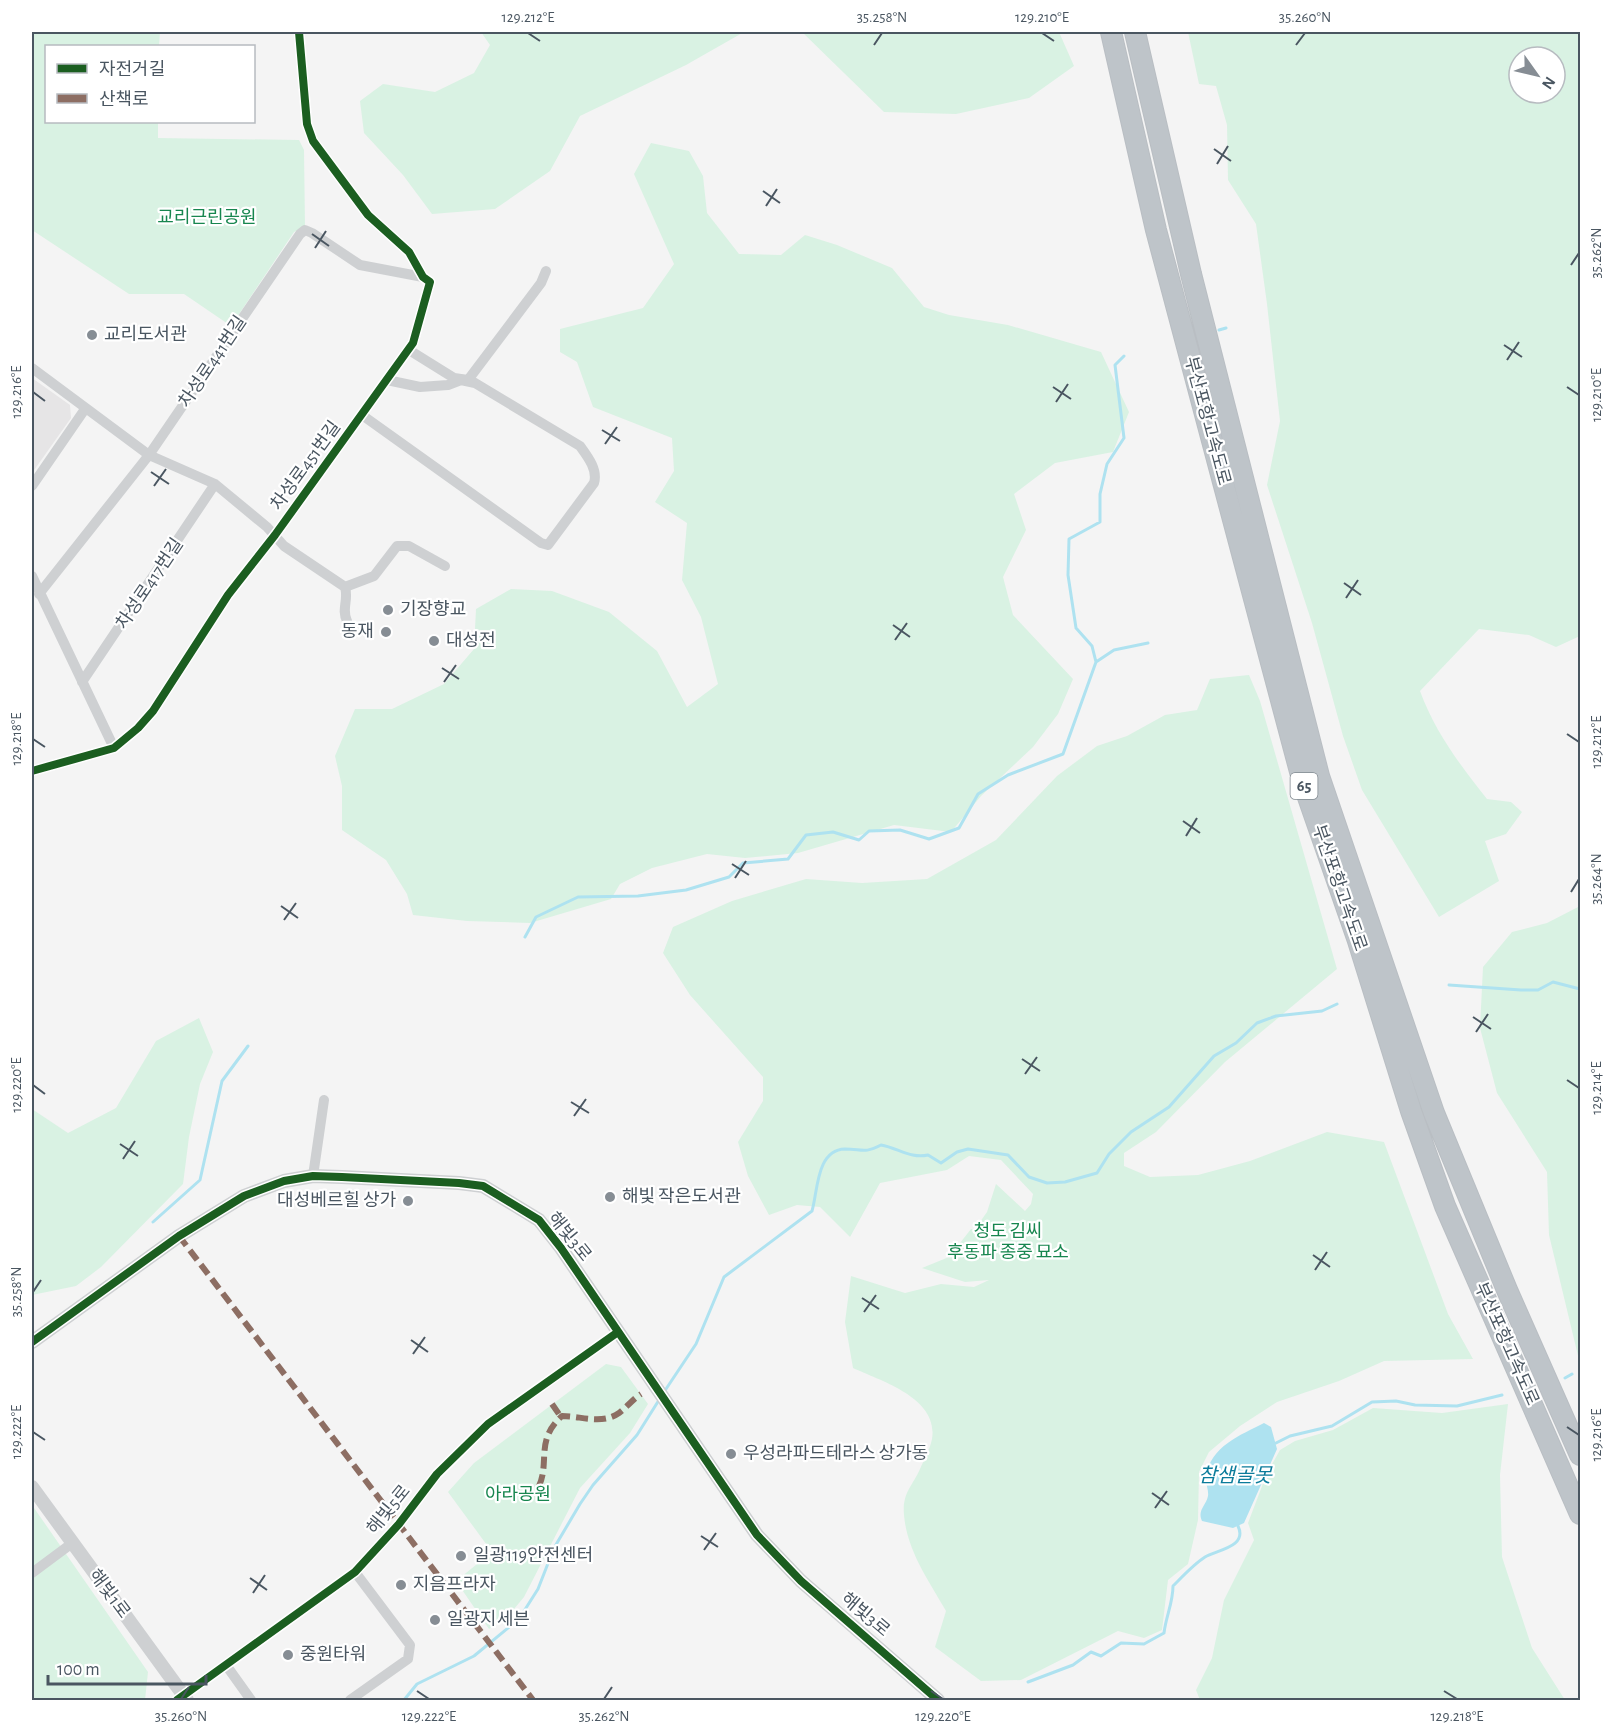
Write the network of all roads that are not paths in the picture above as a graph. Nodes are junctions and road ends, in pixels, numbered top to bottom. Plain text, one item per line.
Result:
1 (299, 32) edge
2 (1111, 32) edge
3 (1135, 32) edge
4 (546, 271) dead end
5 (423, 277) junction
6 (408, 350) junction
7 (32, 368) edge
8 (387, 380) junction
9 (461, 380) junction
10 (85, 409) junction
11 (362, 415) junction
12 (149, 454) junction
13 (215, 484) junction
14 (32, 486) edge
15 (275, 535) junction
16 (445, 566) dead end
17 (32, 576) edge
18 (345, 587) junction
19 (39, 594) junction
20 (347, 621) dead end
21 (82, 682) junction
22 (114, 748) junction
23 (32, 771) edge
24 (324, 1100) dead end
25 (313, 1176) junction
26 (618, 1332) junction
27 (32, 1342) edge
28 (1581, 1455) edge
29 (32, 1487) edge
30 (1581, 1514) edge
31 (71, 1544) junction
32 (356, 1572) junction
33 (32, 1573) edge
34 (226, 1665) junction
35 (183, 1699) edge
36 (251, 1701) edge
37 (350, 1701) edge
38 (938, 1701) edge

1 - 5 street, 차성로451번길
2 - 30 highway, 부산포항고속도로 / 65
3 - 28 highway, 부산포항고속도로 / 65
4 - 9 street
5 - 6 street, 차성로451번길
5 - 12 street, 차성로441번길
6 - 8 street, 차성로451번길
6 - 9 street, 차성로451번길
7 - 10 street
8 - 9 street
8 - 11 street, 차성로451번길
9 - 11 street, 차성로451번길
10 - 12 street
10 - 14 street
11 - 15 street, 차성로451번길
12 - 13 street
12 - 19 street, 차성로441번길
13 - 15 street
13 - 21 street, 차성로417번길
15 - 18 street
15 - 22 street, 차성로451번길
16 - 18 street
17 - 19 street
18 - 20 street
19 - 21 street
21 - 22 street
22 - 23 street, 차성로451번길
24 - 25 street
25 - 26 street, 해빛3로
25 - 27 street, 해빛3로
26 - 32 street, 해빛5로
26 - 38 street, 해빛3로
29 - 31 street, 해빛1로
31 - 33 street
31 - 35 street, 해빛1로
32 - 34 street, 해빛5로
32 - 37 street
34 - 35 street, 해빛5로
34 - 36 street

